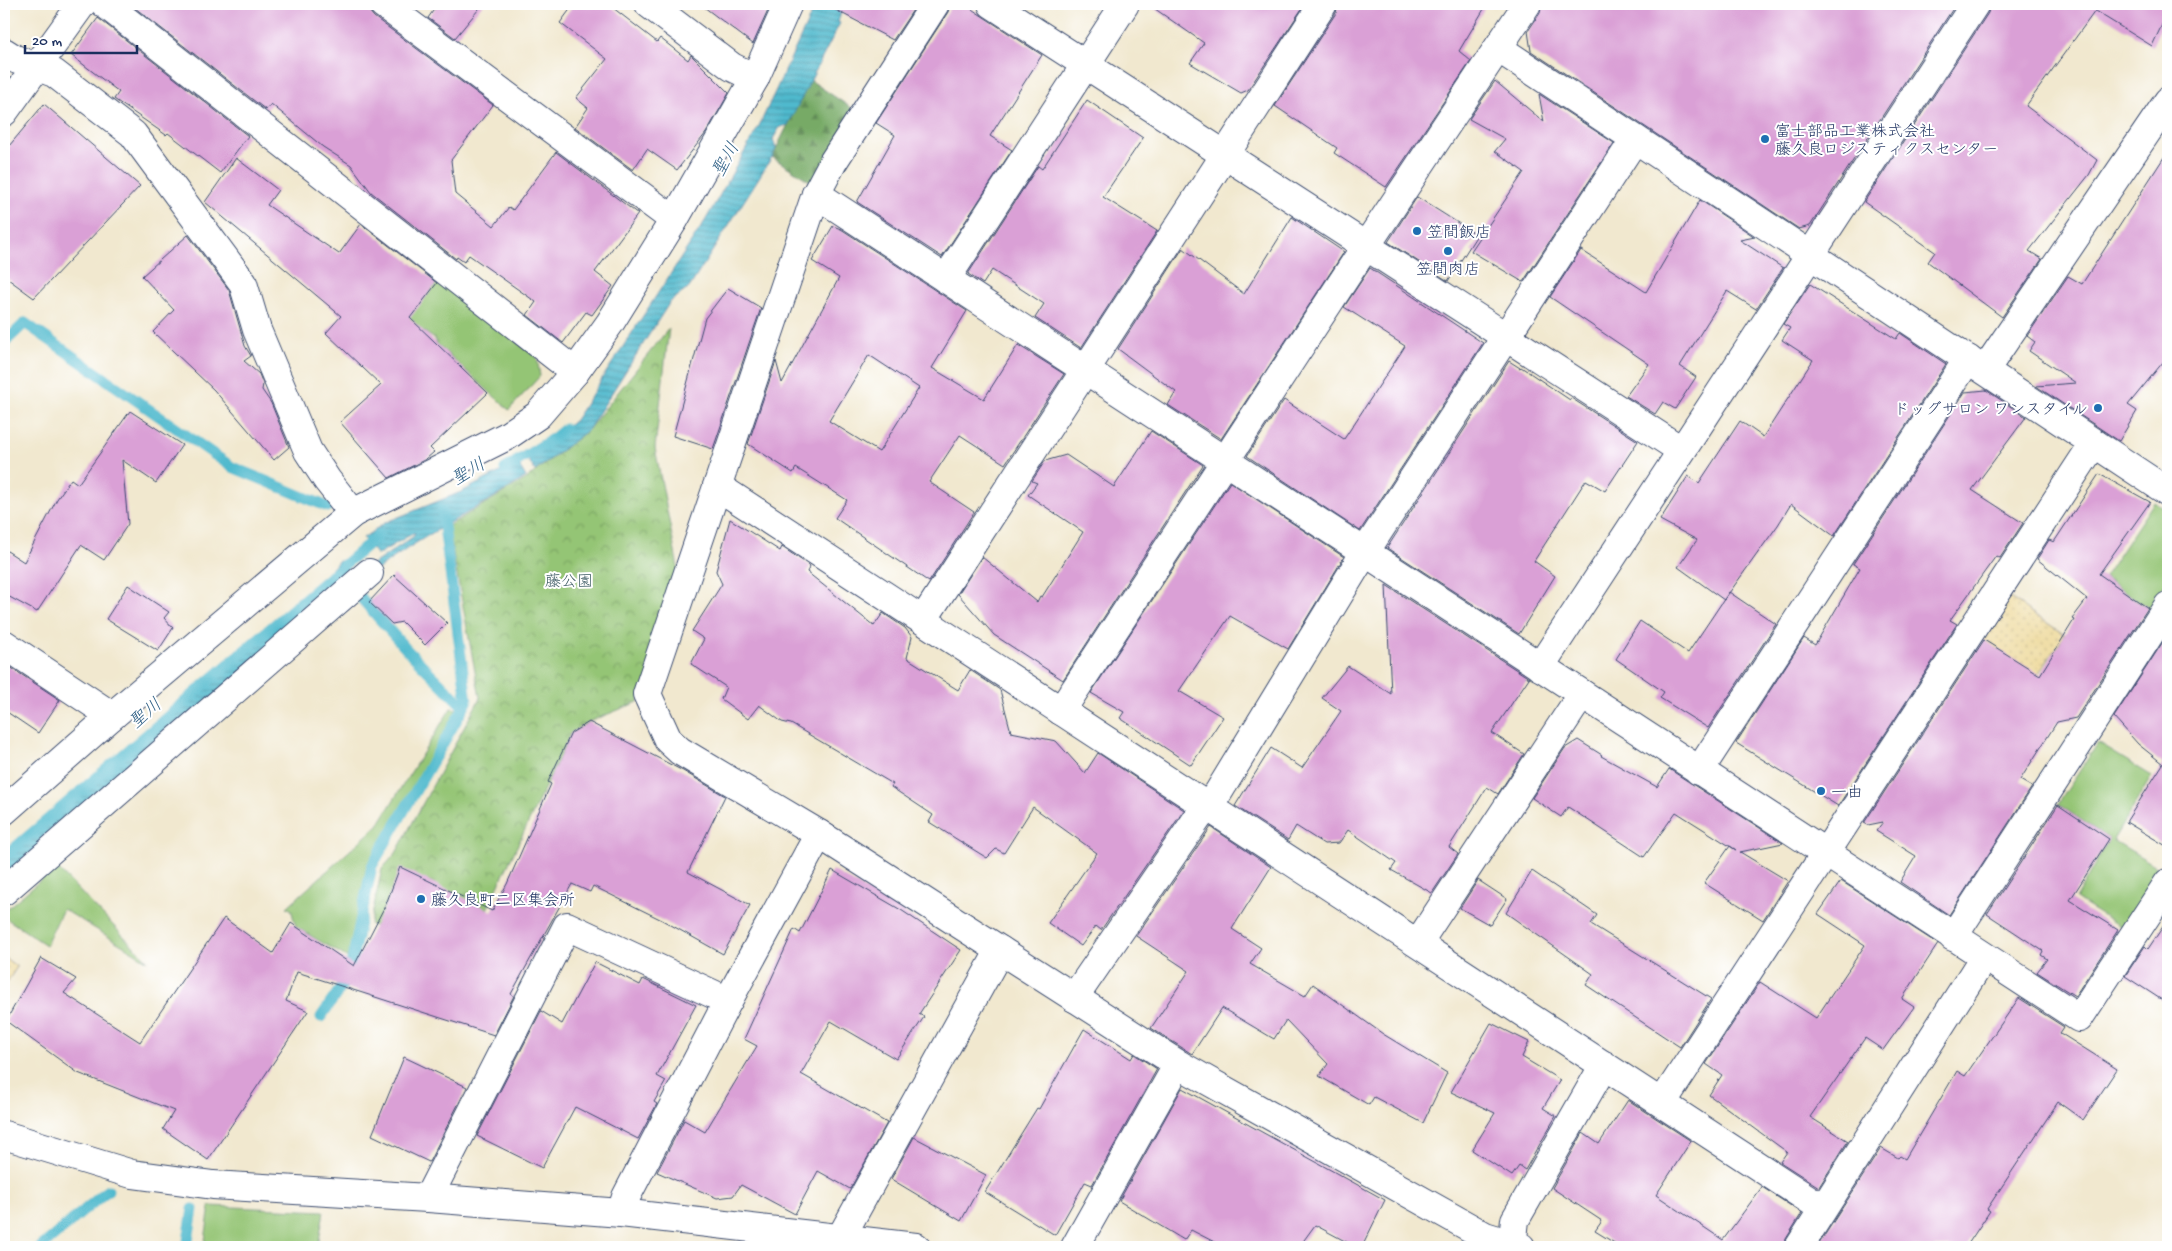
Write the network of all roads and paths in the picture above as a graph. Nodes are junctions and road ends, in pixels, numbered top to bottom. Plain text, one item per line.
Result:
1 (82, 4) edge
2 (105, 4) edge
3 (383, 4) edge
4 (649, 4) edge
5 (788, 4) edge
6 (935, 4) edge
7 (992, 4) edge
8 (1125, 4) edge
9 (1323, 4) edge
10 (1527, 4) edge
11 (1976, 4) edge
12 (1498, 48) junction
13 (4, 52) edge
14 (1086, 63) junction
15 (37, 67) junction
16 (755, 78) junction
17 (2168, 101) edge
18 (4, 112) edge
19 (1635, 139) junction
20 (1226, 154) junction
21 (816, 194) junction
22 (674, 220) junction
23 (1366, 246) junction
24 (1809, 254) junction
25 (946, 279) junction
26 (1506, 336) junction
27 (1976, 365) junction
28 (1086, 370) junction
29 (575, 372) junction
30 (2094, 443) junction
31 (1681, 450) junction
32 (1225, 461) junction
33 (717, 486) junction
34 (2168, 492) edge
35 (353, 513) junction
36 (1365, 552) junction
37 (369, 573) dead end
38 (2168, 606) edge
39 (923, 620) junction
40 (4, 644) edge
41 (1540, 667) junction
42 (1582, 694) junction
43 (1061, 711) junction
44 (112, 716) junction
45 (1699, 771) junction
46 (1206, 806) junction
47 (4, 811) edge
48 (819, 834) junction
49 (1826, 853) junction
50 (2168, 884) edge
51 (4, 891) edge
52 (1953, 936) junction
53 (1418, 943) junction
54 (1000, 950) junction
55 (1984, 957) junction
56 (1074, 998) junction
57 (728, 1001) junction
58 (1178, 1064) junction
59 (1604, 1065) junction
60 (1662, 1103) junction
61 (4, 1135) edge
62 (428, 1198) junction
63 (1822, 1208) junction
64 (621, 1213) junction
65 (735, 1237) edge
66 (841, 1237) junction
67 (1515, 1246) edge
68 (916, 1247) edge
69 (1074, 1247) edge
70 (1799, 1247) edge

1 - 15 street
2 - 29 street
3 - 22 street
4 - 16 street
5 - 16 street
6 - 21 street
7 - 14 street
8 - 14 street
9 - 20 street
10 - 12 street
11 - 24 street
12 - 19 street
12 - 23 street
13 - 15 street
14 - 20 street
14 - 25 street
15 - 18 street
15 - 35 street
16 - 22 street
17 - 27 street
19 - 24 street
19 - 26 street
20 - 23 street
20 - 28 street
21 - 25 street
21 - 33 street
22 - 29 street
23 - 26 street
23 - 32 street
24 - 27 street
24 - 31 street
25 - 28 street
26 - 31 street
26 - 36 street
27 - 30 street
27 - 45 street
28 - 32 street
28 - 39 street
29 - 35 street
30 - 34 street
30 - 49 street
31 - 41 street
32 - 36 street
32 - 43 street
33 - 39 street
33 - 48 street
35 - 44 street
36 - 41 street
36 - 46 street
37 - 51 street
38 - 52 street
39 - 43 street
40 - 44 street
41 - 42 street
42 - 45 street
42 - 53 street
43 - 46 street
44 - 47 street
45 - 49 street
46 - 53 street
46 - 56 street
48 - 54 street
48 - 57 street
49 - 52 street
49 - 60 street
50 - 55 street
52 - 55 street
53 - 59 street
54 - 56 street
54 - 66 street
55 - 63 street
56 - 58 street
57 - 62 street
57 - 64 street
58 - 67 street
58 - 69 street
59 - 60 street
59 - 67 street
60 - 63 street
61 - 62 street
62 - 64 street
63 - 70 street
64 - 65 street
65 - 66 street
66 - 68 street

